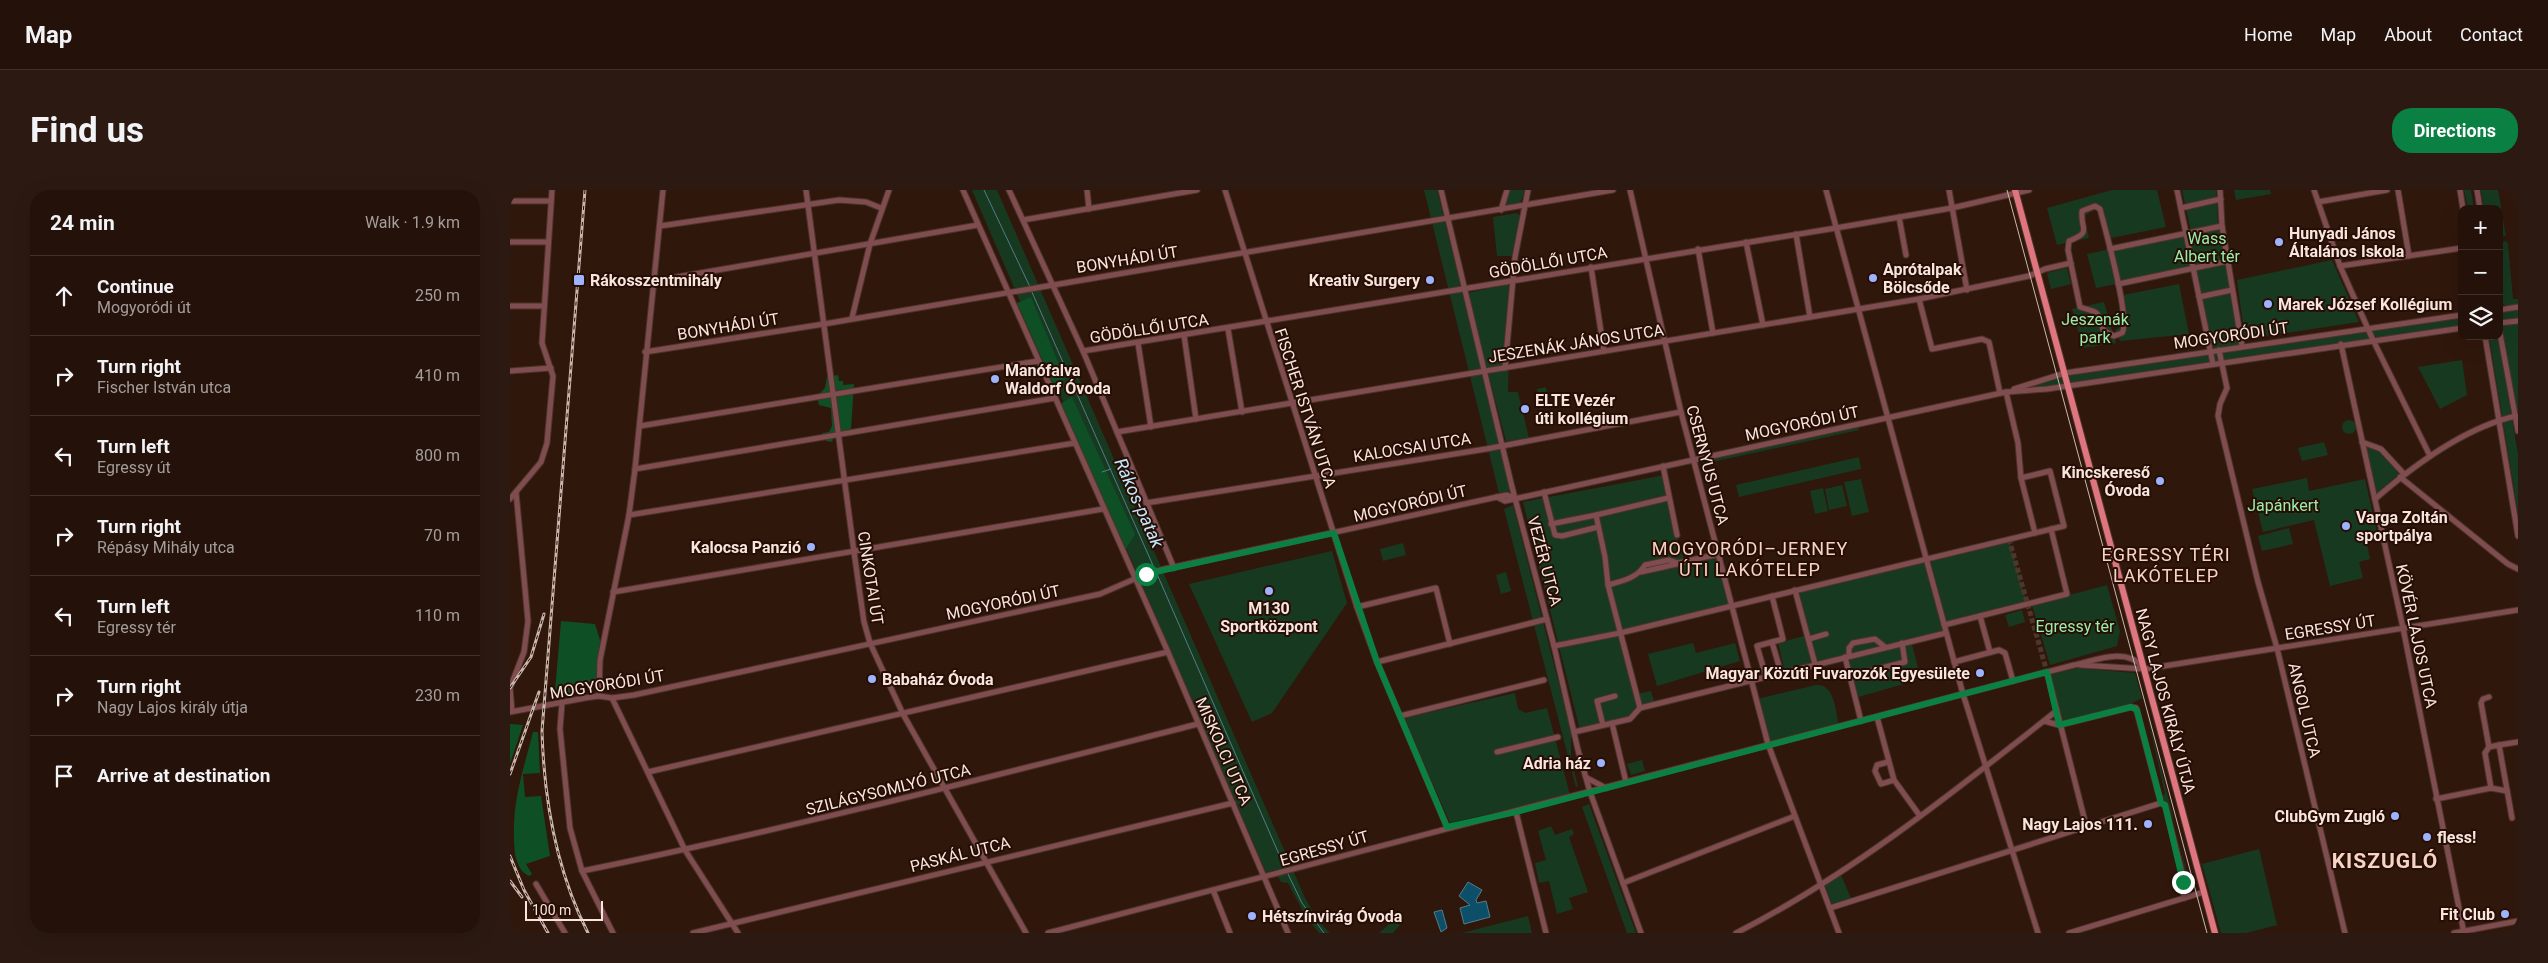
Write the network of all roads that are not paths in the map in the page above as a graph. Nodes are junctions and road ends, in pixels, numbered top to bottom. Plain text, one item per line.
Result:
1 (552, 190) edge
2 (663, 190) edge
3 (806, 190) edge
4 (889, 190) edge
5 (963, 190) edge
6 (1009, 190) edge
7 (1086, 190) edge
8 (1197, 190) edge
9 (1225, 190) edge
10 (1441, 190) edge
11 (1507, 190) edge
12 (1528, 190) edge
13 (1613, 190) edge
14 (1630, 190) edge
15 (1826, 190) edge
16 (1949, 190) edge
17 (2029, 190) edge
18 (2177, 190) edge
19 (2220, 190) edge
20 (2314, 190) edge
21 (2387, 190) edge
22 (2398, 190) edge
23 (2460, 190) edge
24 (2477, 190) edge
25 (2015, 192) edge
26 (2220, 199) junction
27 (510, 201) edge
28 (551, 201) junction
29 (2318, 202) junction
30 (808, 205) junction
31 (1524, 205) junction
32 (2462, 205) edge
33 (2479, 205) edge
34 (881, 208) junction
35 (1952, 208) junction
36 (2180, 208) junction
37 (1089, 209) junction
38 (1501, 210) junction
39 (1899, 217) junction
40 (1448, 219) junction
41 (1022, 220) junction
42 (978, 225) junction
43 (660, 226) junction
44 (2222, 226) junction
45 (1836, 228) junction
46 (2186, 233) junction
47 (1796, 234) junction
48 (510, 242) edge
49 (548, 242) junction
50 (1746, 242) junction
51 (870, 244) junction
52 (1698, 249) junction
53 (2110, 249) junction
54 (2458, 249) edge
55 (1244, 252) junction
56 (814, 253) junction
57 (1906, 255) dead end
58 (2409, 256) junction
59 (1646, 258) junction
60 (2228, 261) junction
61 (2071, 263) junction
62 (2340, 266) junction
63 (1591, 267) junction
64 (2193, 268) junction
65 (2038, 272) junction
66 (654, 281) junction
67 (1512, 281) junction
68 (2118, 284) junction
69 (1052, 285) junction
70 (1466, 289) junction
71 (1967, 290) junction
72 (2232, 290) junction
73 (1008, 292) junction
74 (2199, 297) junction
75 (1919, 299) junction
76 (510, 306) edge
77 (544, 306) junction
78 (2518, 307) edge
79 (1858, 308) junction
80 (2503, 309) edge
81 (2458, 316) edge
82 (1810, 317) junction
83 (852, 318) junction
84 (2518, 321) edge
85 (1266, 323) junction
86 (2503, 323) edge
87 (824, 324) junction
88 (1763, 325) junction
89 (2367, 328) junction
90 (1228, 329) junction
91 (2458, 329) edge
92 (1713, 334) junction
93 (1184, 335) junction
94 (2373, 340) junction
95 (2486, 340) edge
96 (2501, 340) edge
97 (1664, 342) junction
98 (1138, 343) junction
99 (2341, 344) junction
100 (2242, 346) junction
101 (2219, 350) junction
102 (1083, 351) junction
103 (1604, 351) junction
104 (2210, 351) junction
105 (645, 352) junction
106 (1038, 361) junction
107 (2222, 362) junction
108 (2213, 364) junction
109 (551, 368) junction
110 (1505, 368) junction
111 (1486, 371) junction
112 (510, 372) edge
113 (2065, 373) junction
114 (2068, 385) junction
115 (2006, 392) junction
116 (2000, 393) junction
117 (834, 395) junction
118 (1055, 398) junction
119 (1292, 404) junction
120 (1242, 412) junction
121 (1681, 412) junction
122 (2516, 416) junction
123 (1888, 418) junction
124 (1196, 419) junction
125 (2498, 420) junction
126 (640, 426) junction
127 (1150, 427) junction
128 (2518, 431) edge
129 (1117, 432) junction
130 (838, 436) junction
131 (2362, 442) junction
132 (1075, 443) junction
133 (1503, 445) junction
134 (2430, 456) junction
135 (1693, 460) junction
136 (1664, 466) junction
137 (635, 469) junction
138 (1314, 474) junction
139 (2402, 476) junction
140 (2021, 478) junction
141 (844, 480) junction
142 (516, 492) junction
143 (1544, 492) junction
144 (1516, 498) junction
145 (1668, 498) junction
146 (2375, 498) junction
147 (510, 499) edge
148 (1146, 503) junction
149 (1103, 509) junction
150 (1596, 515) junction
151 (629, 516) junction
152 (1552, 524) junction
153 (1598, 527) junction
154 (2051, 529) junction
155 (1334, 533) junction
156 (2035, 533) junction
157 (1677, 535) dead end
158 (2518, 536) edge
159 (854, 552) junction
160 (1719, 554) junction
161 (1925, 558) junction
162 (1174, 568) junction
163 (2518, 569) edge
164 (1134, 579) junction
165 (1608, 585) junction
166 (1795, 590) junction
167 (613, 592) junction
168 (1772, 596) junction
169 (1732, 605) junction
170 (1357, 607) junction
171 (2518, 610) edge
172 (1980, 616) junction
173 (1547, 619) junction
174 (1944, 625) junction
175 (2403, 628) junction
176 (1620, 633) junction
177 (1946, 633) junction
178 (1826, 634) dead end
179 (1809, 639) junction
180 (1772, 642) junction
181 (870, 643) junction
182 (1902, 643) junction
183 (1450, 644) junction
184 (1554, 646) junction
185 (1885, 647) junction
186 (2277, 648) junction
187 (1168, 652) junction
188 (1990, 652) junction
189 (1847, 656) junction
190 (2101, 659) junction
191 (1377, 662) junction
192 (1954, 662) junction
193 (1815, 664) junction
194 (2074, 665) junction
195 (2103, 668) junction
196 (2145, 669) junction
197 (2047, 672) junction
198 (1781, 673) junction
199 (1850, 676) junction
200 (1766, 677) junction
201 (1544, 680) dead end
202 (1752, 680) junction
203 (2013, 681) junction
204 (1963, 694) junction
205 (599, 696) junction
206 (1615, 696) dead end
207 (2488, 696) dead end
208 (612, 698) junction
209 (562, 703) junction
210 (1640, 708) junction
211 (511, 712) edge
212 (2055, 712) junction
213 (903, 714) junction
214 (1400, 716) junction
215 (1876, 717) junction
216 (1862, 721) junction
217 (2044, 721) junction
218 (1612, 723) junction
219 (1198, 724) junction
220 (1603, 725) junction
221 (2059, 725) junction
222 (1574, 732) junction
223 (1558, 737) dead end
224 (2518, 742) edge
225 (1768, 744) junction
226 (2499, 745) junction
227 (2489, 747) junction
228 (1496, 752) dead end
229 (1888, 762) junction
230 (1985, 768) junction
231 (648, 772) junction
232 (1586, 777) junction
233 (1894, 780) junction
234 (1626, 782) junction
235 (945, 788) junction
236 (1606, 788) junction
237 (2492, 788) junction
238 (2507, 791) junction
239 (1590, 792) junction
240 (2436, 799) junction
241 (1233, 803) junction
242 (2161, 803) junction
243 (1516, 812) junction
244 (1795, 816) junction
245 (1920, 816) junction
246 (2512, 818) dead end
247 (2086, 825) junction
248 (1447, 827) junction
249 (2011, 849) junction
250 (685, 850) junction
251 (986, 861) junction
252 (582, 871) junction
253 (1265, 877) junction
254 (1623, 883) junction
255 (536, 884) dead end
256 (1821, 884) junction
257 (1213, 890) junction
258 (2204, 892) junction
259 (2184, 898) junction
260 (1830, 908) junction
261 (2518, 921) edge
262 (732, 923) junction
263 (2463, 932) edge
264 (565, 933) edge
265 (613, 933) edge
266 (693, 933) edge
267 (738, 933) edge
268 (1026, 933) edge
269 (1048, 933) edge
270 (1230, 933) edge
271 (1288, 933) edge
272 (1546, 933) edge
273 (1641, 933) edge
274 (1736, 933) edge
275 (1839, 933) edge
276 (2038, 933) edge
277 (2069, 933) edge
278 (2215, 933) edge
279 (2345, 933) edge
280 (2454, 933) edge

1 - 28 street
2 - 43 street
3 - 30 street, CINKOTAI ÚT
4 - 34 street
5 - 42 street, MISKOLCI UTCA
6 - 41 street
7 - 37 street
8 - 37 street
9 - 55 street, FISCHER ISTVÁN UTCA
10 - 40 street, VEZÉR UTCA
11 - 38 street
12 - 31 street
13 - 31 street, BONYHÁDI ÚT
14 - 59 street, CSERNYUS UTCA
15 - 45 street
16 - 35 street
17 - 25 street, GÖDÖLLŐI UTCA
18 - 36 street
19 - 26 street
20 - 29 street
21 - 29 street
22 - 58 street
23 - 32 street
24 - 33 street
25 - 35 street, GÖDÖLLŐI UTCA
25 - 65 main road, NAGY LAJOS KIRÁLY ÚTJA
26 - 36 street
26 - 44 street
27 - 28 street
28 - 49 street
29 - 62 street
30 - 34 street
30 - 43 street
30 - 56 street, CINKOTAI ÚT
31 - 38 street, BONYHÁDI ÚT
31 - 67 street
34 - 51 street
35 - 39 street, GÖDÖLLŐI UTCA
35 - 71 street
36 - 46 street
37 - 41 street
38 - 40 street, BONYHÁDI ÚT
39 - 45 street, GÖDÖLLŐI UTCA
39 - 57 street
40 - 55 street, BONYHÁDI ÚT
40 - 70 street, VEZÉR UTCA
41 - 69 street
42 - 51 street
42 - 73 street, MISKOLCI UTCA
43 - 66 street
44 - 46 street
44 - 60 street
45 - 47 street, GÖDÖLLŐI UTCA
45 - 79 street
46 - 53 street
46 - 64 street
47 - 50 street, GÖDÖLLŐI UTCA
47 - 82 street
48 - 49 street
49 - 77 street
50 - 52 street, GÖDÖLLŐI UTCA
50 - 88 street
51 - 56 street
51 - 83 street
52 - 59 street, GÖDÖLLŐI UTCA
52 - 92 street
53 - 61 street
53 - 68 street
54 - 58 street
55 - 69 street, BONYHÁDI ÚT
55 - 85 street, FISCHER ISTVÁN UTCA
56 - 66 street
56 - 87 street, CINKOTAI ÚT
58 - 62 street
59 - 63 street, GÖDÖLLŐI UTCA
59 - 97 street, CSERNYUS UTCA
60 - 64 street
60 - 72 street
61 - 65 street
61 - 68 street
62 - 89 street
63 - 67 street, GÖDÖLLŐI UTCA
63 - 103 street
64 - 68 street
64 - 74 street
65 - 71 street, JESZENÁK JÁNOS UTCA
65 - 113 main road, NAGY LAJOS KIRÁLY ÚTJA
66 - 105 street
67 - 70 street, GÖDÖLLŐI UTCA
67 - 110 street
69 - 73 street, BONYHÁDI ÚT
69 - 102 street
70 - 85 street, GÖDÖLLŐI UTCA
70 - 111 street, VEZÉR UTCA
71 - 75 street, JESZENÁK JÁNOS UTCA
72 - 74 street
72 - 100 street
73 - 83 street, BONYHÁDI ÚT
73 - 106 street, MISKOLCI UTCA
74 - 104 street
75 - 79 street, JESZENÁK JÁNOS UTCA
75 - 116 street
76 - 77 street
77 - 109 street
78 - 80 street
79 - 82 street, JESZENÁK JÁNOS UTCA
79 - 123 street
81 - 89 street, MOGYORÓDI ÚT
82 - 88 street, JESZENÁK JÁNOS UTCA
83 - 87 street, BONYHÁDI ÚT
84 - 86 street
85 - 90 street, GÖDÖLLŐI UTCA
85 - 119 street, FISCHER ISTVÁN UTCA
87 - 105 street, BONYHÁDI ÚT
87 - 117 street, CINKOTAI ÚT
88 - 92 street, JESZENÁK JÁNOS UTCA
89 - 94 street
89 - 100 street, MOGYORÓDI ÚT
90 - 93 street, GÖDÖLLŐI UTCA
90 - 120 street
91 - 94 street, MOGYORÓDI ÚT
92 - 97 street, JESZENÁK JÁNOS UTCA
93 - 98 street, GÖDÖLLŐI UTCA
93 - 124 street
94 - 99 street, MOGYORÓDI ÚT
94 - 134 street
95 - 125 street
96 - 122 street
97 - 103 street, JESZENÁK JÁNOS UTCA
97 - 121 street, CSERNYUS UTCA
98 - 102 street, GÖDÖLLŐI UTCA
98 - 127 street
99 - 107 street, MOGYORÓDI ÚT
99 - 131 street, KÖVÉR LAJOS UTCA
100 - 101 street, MOGYORÓDI ÚT
101 - 104 street, MOGYORÓDI ÚT
101 - 107 street, ANGOL UTCA
102 - 129 street
103 - 110 street, JESZENÁK JÁNOS UTCA
104 - 108 street
104 - 113 street, MOGYORÓDI ÚT
105 - 126 street
106 - 117 street
106 - 118 street, MISKOLCI UTCA
107 - 108 street, MOGYORÓDI ÚT
107 - 186 street, ANGOL UTCA
108 - 114 street, MOGYORÓDI ÚT
109 - 112 street
109 - 142 street
110 - 111 street, JESZENÁK JÁNOS UTCA
111 - 119 street, JESZENÁK JÁNOS UTCA
111 - 133 street, VEZÉR UTCA
113 - 114 main road, NAGY LAJOS KIRÁLY ÚTJA
113 - 115 street, MOGYORÓDI ÚT
114 - 115 street, MOGYORÓDI ÚT
114 - 196 main road, NAGY LAJOS KIRÁLY ÚTJA
115 - 116 street, MOGYORÓDI ÚT
115 - 140 street
116 - 123 street, MOGYORÓDI ÚT
117 - 126 street
117 - 130 street, CINKOTAI ÚT
118 - 130 street
118 - 132 street, MISKOLCI UTCA
119 - 120 street, JESZENÁK JÁNOS UTCA
119 - 138 street, FISCHER ISTVÁN UTCA
120 - 124 street, JESZENÁK JÁNOS UTCA
121 - 133 street, KALOCSAI UTCA
121 - 135 street, CSERNYUS UTCA
122 - 125 street
122 - 128 street
123 - 135 street, MOGYORÓDI ÚT
123 - 161 street
124 - 127 street, JESZENÁK JÁNOS UTCA
125 - 134 street
125 - 158 street
126 - 137 street
127 - 129 street, JESZENÁK JÁNOS UTCA
129 - 148 street
130 - 137 street
130 - 141 street, CINKOTAI ÚT
131 - 139 street
131 - 146 street, KÖVÉR LAJOS UTCA
132 - 141 street
132 - 149 street, MISKOLCI UTCA
133 - 138 street, KALOCSAI UTCA
133 - 144 street, VEZÉR UTCA
134 - 139 street
135 - 136 street, MOGYORÓDI ÚT
135 - 160 street, CSERNYUS UTCA
136 - 143 street, MOGYORÓDI ÚT
136 - 145 street
137 - 151 street
138 - 148 street, KALOCSAI UTCA
138 - 155 street, FISCHER ISTVÁN UTCA
139 - 146 street
139 - 163 street
140 - 154 street
140 - 156 street
141 - 151 street
141 - 159 street, CINKOTAI ÚT
142 - 147 street
142 - 211 street
143 - 144 street, MOGYORÓDI ÚT
143 - 152 street
144 - 155 street, MOGYORÓDI ÚT
144 - 173 street, VEZÉR UTCA
145 - 150 street
145 - 157 street
146 - 175 street, KÖVÉR LAJOS UTCA
148 - 162 street
149 - 159 street
149 - 164 street, MISKOLCI UTCA
150 - 152 street
150 - 153 street
151 - 167 street
152 - 153 street
153 - 165 street
154 - 156 street
154 - 172 street
155 - 162 street, MOGYORÓDI ÚT
155 - 170 street, FISCHER ISTVÁN UTCA
156 - 161 street
159 - 167 street
159 - 181 street, CINKOTAI ÚT
160 - 165 street
160 - 169 street, CSERNYUS UTCA
161 - 166 street
161 - 174 street
162 - 164 street, MOGYORÓDI ÚT
164 - 181 street, MOGYORÓDI ÚT
164 - 187 street, MISKOLCI UTCA
165 - 176 street
166 - 168 street
166 - 179 street
167 - 205 street
168 - 169 street
168 - 180 street
169 - 176 street
169 - 202 street, CSERNYUS UTCA
170 - 183 street
170 - 191 street, FISCHER ISTVÁN UTCA
171 - 175 street, EGRESSY ÚT
172 - 174 street
172 - 188 street
173 - 183 street
173 - 184 street, VEZÉR UTCA
174 - 177 street
175 - 186 street, EGRESSY ÚT
175 - 240 street, KÖVÉR LAJOS UTCA
176 - 184 street
176 - 210 street
177 - 182 street
177 - 192 street
178 - 179 street
179 - 193 street
180 - 198 street
180 - 200 street
181 - 208 street, MOGYORÓDI ÚT
181 - 213 street, CINKOTAI ÚT
182 - 185 street
182 - 199 street
183 - 191 street
184 - 222 street, VEZÉR UTCA
185 - 189 street
185 - 189 street
186 - 196 street, EGRESSY ÚT
186 - 279 street, ANGOL UTCA
187 - 213 street
187 - 219 street, MISKOLCI UTCA
188 - 192 street
188 - 203 street
189 - 193 street
189 - 199 street
190 - 194 street, EGRESSY ÚT
190 - 195 street
190 - 196 street, EGRESSY ÚT
191 - 214 street, FISCHER ISTVÁN UTCA
192 - 204 street
193 - 198 street
194 - 195 street, EGRESSY ÚT
194 - 197 street, EGRESSY ÚT
195 - 196 street, EGRESSY ÚT
196 - 258 main road, NAGY LAJOS KIRÁLY ÚTJA
197 - 203 street, EGRESSY ÚT
197 - 212 street
198 - 200 street
199 - 216 street
200 - 202 street
201 - 214 street
202 - 210 street
202 - 225 street, CSERNYUS UTCA
203 - 204 street, EGRESSY ÚT
204 - 215 street, EGRESSY ÚT
204 - 230 street
205 - 208 street, MOGYORÓDI ÚT
205 - 209 street, MOGYORÓDI ÚT
206 - 220 street
207 - 227 street
208 - 231 street
209 - 211 street, MOGYORÓDI ÚT
209 - 252 street
210 - 218 street
212 - 217 street
212 - 221 street
213 - 231 street
213 - 235 street, CINKOTAI ÚT
214 - 248 street, FISCHER ISTVÁN UTCA
215 - 216 street, EGRESSY ÚT
215 - 229 street
216 - 225 street, EGRESSY ÚT
217 - 221 street
217 - 230 street
218 - 220 street
218 - 234 street
219 - 235 street, SZILÁGYSOMLYÓ UTCA
219 - 241 street, MISKOLCI UTCA
220 - 222 street
221 - 242 street, NAGY LAJOS KIRÁLY ÚTJA
221 - 247 street
222 - 232 street, VEZÉR UTCA
223 - 228 street
224 - 226 street
225 - 234 street, EGRESSY ÚT
225 - 244 street, CSERNYUS UTCA
226 - 227 street
226 - 238 street
227 - 237 street
229 - 233 street
229 - 233 street
230 - 245 street
230 - 249 street
231 - 250 street
232 - 236 street
232 - 239 street, VEZÉR UTCA
233 - 245 street
234 - 236 street, EGRESSY ÚT
235 - 250 street, SZILÁGYSOMLYÓ UTCA
235 - 251 street, CINKOTAI ÚT
236 - 239 street, EGRESSY ÚT
237 - 238 street
237 - 240 street
238 - 246 street
239 - 243 street, EGRESSY ÚT
239 - 254 street, VEZÉR UTCA
240 - 263 street, KÖVÉR LAJOS UTCA
241 - 251 street, PASKÁL UTCA
241 - 253 street, MISKOLCI UTCA
242 - 247 street
242 - 259 street, NAGY LAJOS KIRÁLY ÚTJA
243 - 248 street, EGRESSY ÚT
243 - 272 street
244 - 254 street
244 - 256 street, CSERNYUS UTCA
245 - 256 street
247 - 249 street
248 - 253 street, EGRESSY ÚT
249 - 260 street
249 - 276 street
250 - 252 street, SZILÁGYSOMLYÓ UTCA
250 - 262 street
251 - 262 street, PASKÁL UTCA
251 - 268 street, CINKOTAI ÚT
252 - 265 street
253 - 257 street, EGRESSY ÚT
253 - 271 street, MISKOLCI UTCA
254 - 273 street, VEZÉR UTCA
255 - 264 street
256 - 260 street, CSERNYUS UTCA
256 - 274 street
257 - 269 street, EGRESSY ÚT
257 - 270 street
258 - 259 street
258 - 278 main road, NAGY LAJOS KIRÁLY ÚTJA
259 - 277 street
260 - 275 street, CSERNYUS UTCA
261 - 263 street
262 - 266 street, PASKÁL UTCA
262 - 267 street
263 - 280 street

